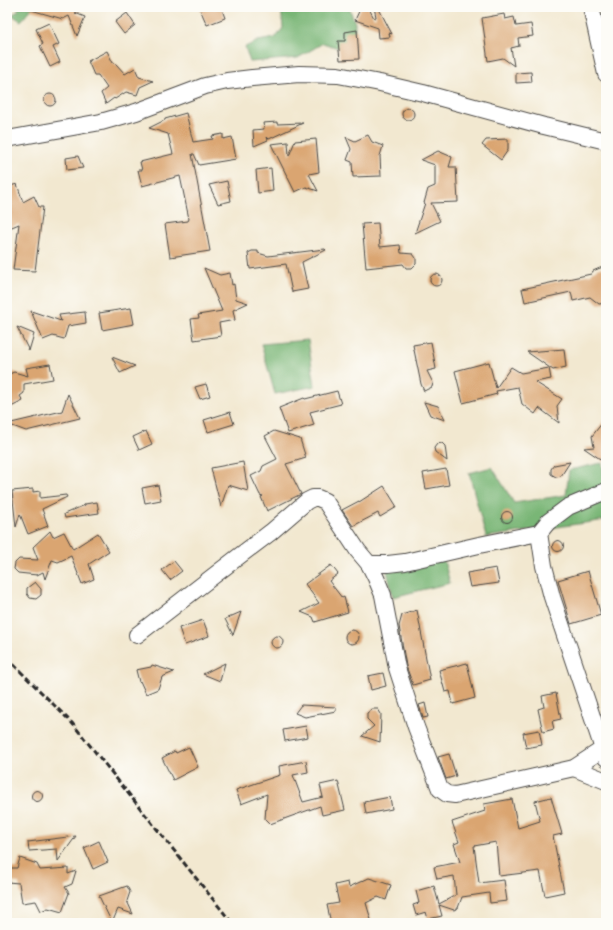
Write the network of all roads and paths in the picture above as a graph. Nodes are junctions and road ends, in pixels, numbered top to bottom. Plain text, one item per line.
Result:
1 (591, 7) edge
2 (606, 74) edge
3 (7, 139) edge
4 (606, 141) edge
5 (606, 491) edge
6 (539, 533) junction
7 (369, 564) junction
8 (137, 635) dead end
9 (605, 754) edge
10 (574, 768) junction
11 (606, 781) edge

1 - 2 street
3 - 4 street
5 - 6 street
6 - 7 street
6 - 9 street
7 - 8 street
7 - 10 street
9 - 10 street
10 - 11 street

